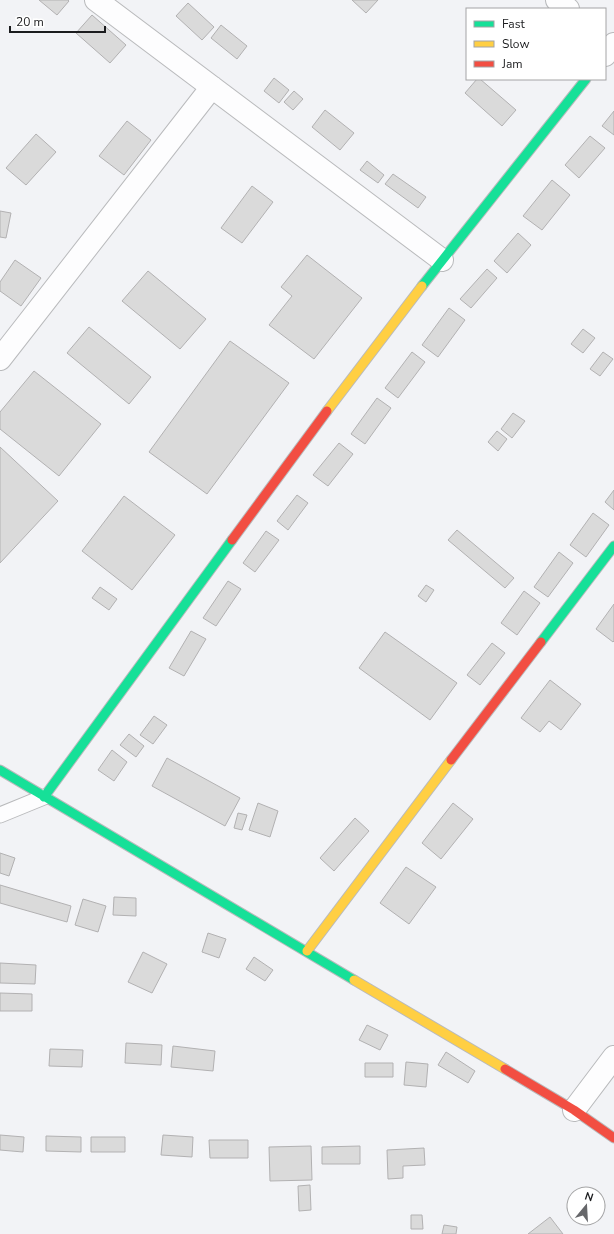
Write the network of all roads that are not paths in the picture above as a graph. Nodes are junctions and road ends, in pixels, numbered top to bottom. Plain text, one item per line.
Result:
1 (96, 0) edge
2 (557, 0) edge
3 (567, 8) edge
4 (585, 80) edge
5 (212, 87) junction
6 (442, 260) junction
7 (0, 359) edge
8 (614, 546) edge
9 (0, 770) edge
10 (44, 797) junction
11 (0, 815) edge
12 (306, 951) junction
13 (614, 1056) edge
14 (574, 1110) junction
15 (614, 1138) edge

1 - 5 street
2 - 3 street
4 - 6 street
5 - 6 street
5 - 7 street
6 - 10 street
8 - 12 street
9 - 10 street
10 - 11 lane
10 - 12 street
12 - 14 street
13 - 14 street
14 - 15 street

